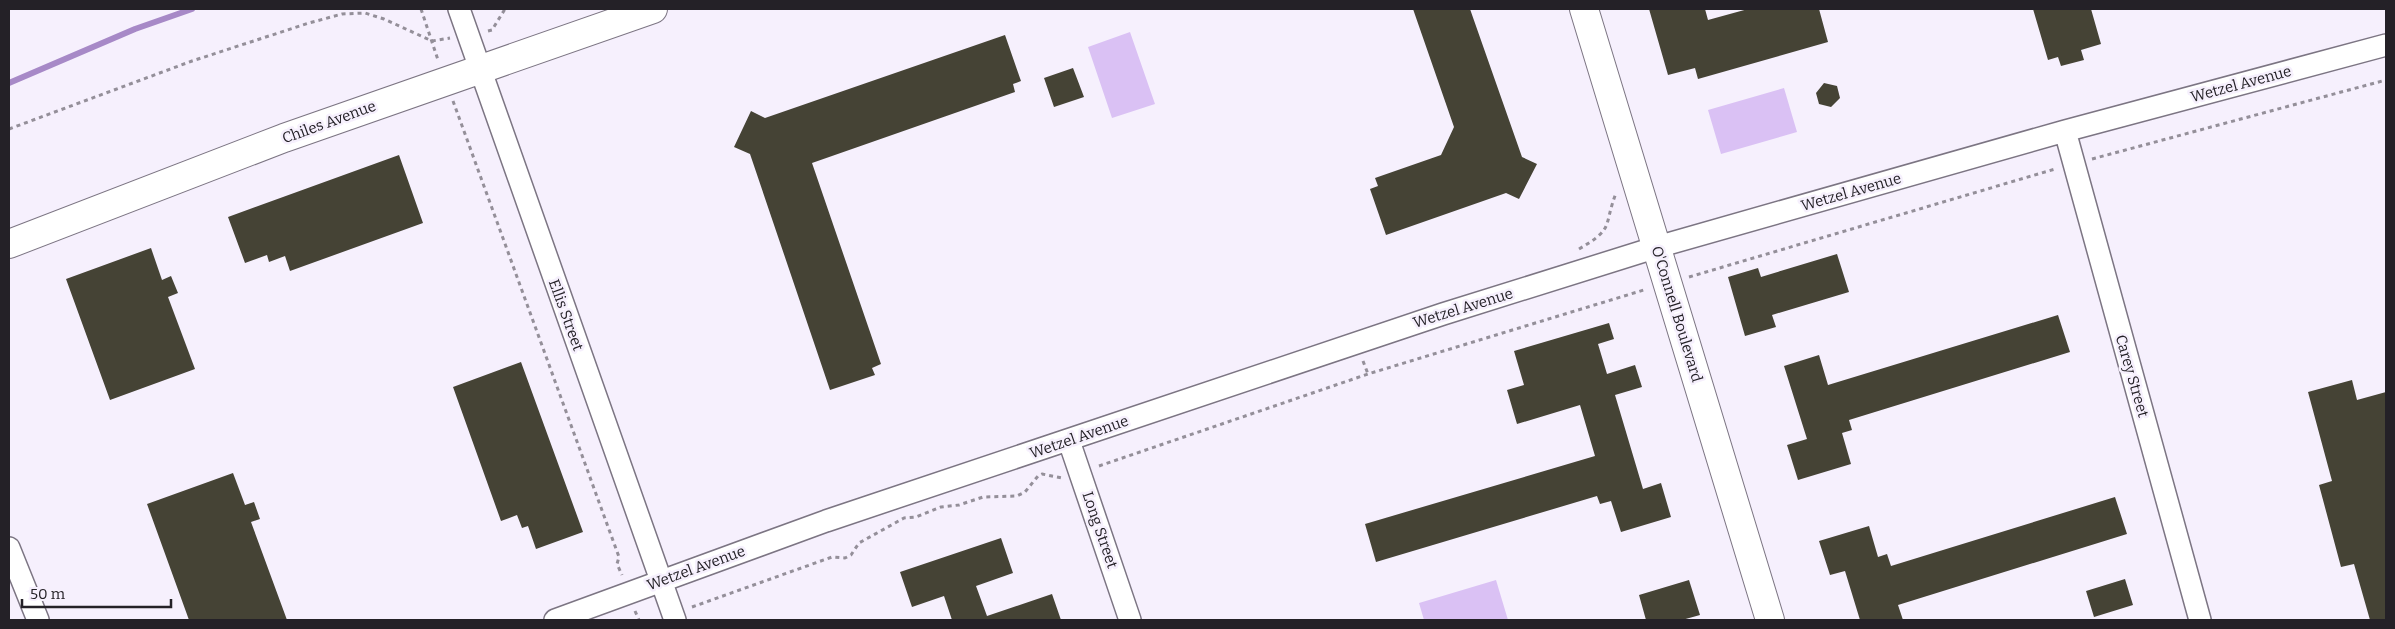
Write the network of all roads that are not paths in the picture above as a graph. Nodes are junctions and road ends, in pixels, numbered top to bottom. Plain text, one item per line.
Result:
1 (459, 9) edge
2 (654, 9) edge
3 (1584, 9) edge
4 (2386, 45) edge
5 (479, 69) junction
6 (2065, 131) junction
7 (9, 244) edge
8 (1657, 247) junction
9 (1069, 441) junction
10 (9, 548) edge
11 (660, 580) junction
12 (674, 617) edge
13 (38, 620) edge
14 (554, 620) edge
15 (1130, 620) edge
16 (1770, 620) edge
17 (2200, 620) edge

1 - 5 street, Ellis Street
2 - 5 street, Chiles Avenue
3 - 8 street, O'Connell Boulevard
4 - 6 street, Wetzel Avenue
5 - 7 street, Chiles Avenue
5 - 11 street, Ellis Street
6 - 8 street, Wetzel Avenue
6 - 17 street, Carey Street
8 - 9 street, Wetzel Avenue
8 - 16 street, O'Connell Boulevard
9 - 11 street, Wetzel Avenue
9 - 15 street, Long Street
10 - 13 street
11 - 12 street, Ellis Street
11 - 14 street, Wetzel Avenue

